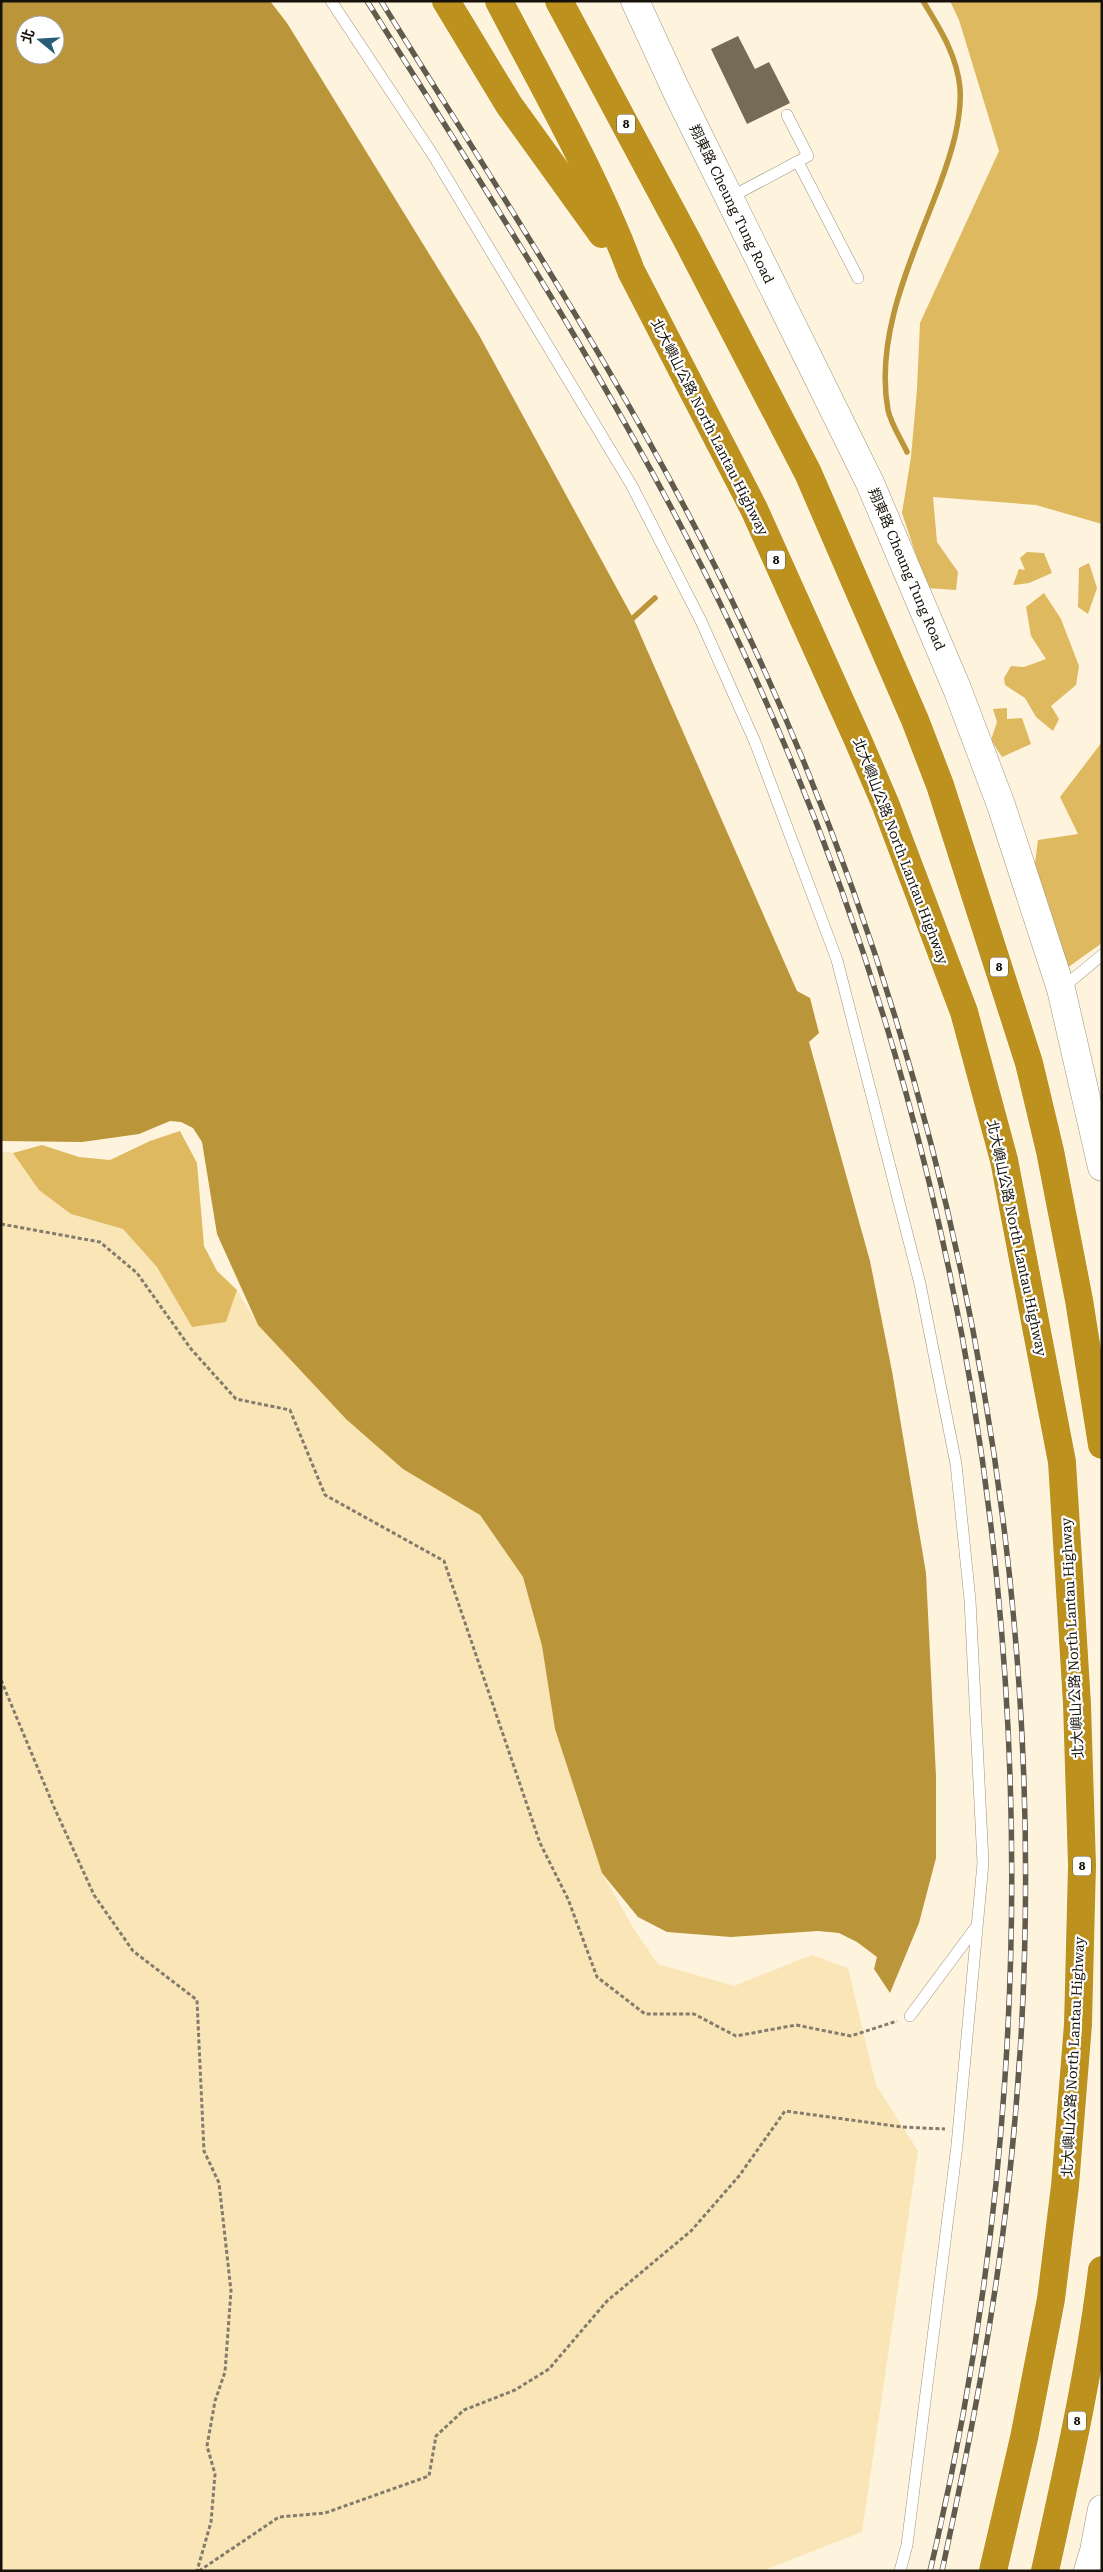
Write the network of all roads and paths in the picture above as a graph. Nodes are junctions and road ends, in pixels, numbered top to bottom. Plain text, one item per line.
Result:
1 (331, 1) edge
2 (446, 1) edge
3 (499, 1) edge
4 (635, 1) edge
5 (561, 4) edge
6 (787, 116) dead end
7 (798, 162) junction
8 (729, 198) junction
9 (631, 271) junction
10 (858, 278) dead end
11 (1102, 955) edge
12 (1061, 990) junction
13 (1102, 1167) edge
14 (1, 1224) edge
15 (1102, 1445) edge
16 (1, 1680) edge
17 (977, 1926) junction
18 (910, 2016) joint
19 (958, 2130) junction
20 (1102, 2270) edge
21 (1102, 2509) edge
22 (198, 2571) edge
23 (900, 2571) edge
24 (993, 2571) edge
25 (1045, 2571) edge
26 (1088, 2571) edge

1 - 17 lane
2 - 9 highway
3 - 9 highway, 北大嶼山公路 North Lantau Highway / 8
4 - 8 main road, 翔東路 Cheung Tung Road
5 - 15 highway, 8
6 - 7 lane
7 - 8 lane
7 - 10 lane
8 - 12 main road, 翔東路 Cheung Tung Road
9 - 24 highway, 北大嶼山公路 North Lantau Highway / 8
11 - 12 lane
12 - 13 main road, 翔東路 Cheung Tung Road
14 - 18 path
16 - 22 path
17 - 18 lane
17 - 19 lane
19 - 22 path
19 - 23 lane
20 - 25 highway, 8
21 - 26 main road

